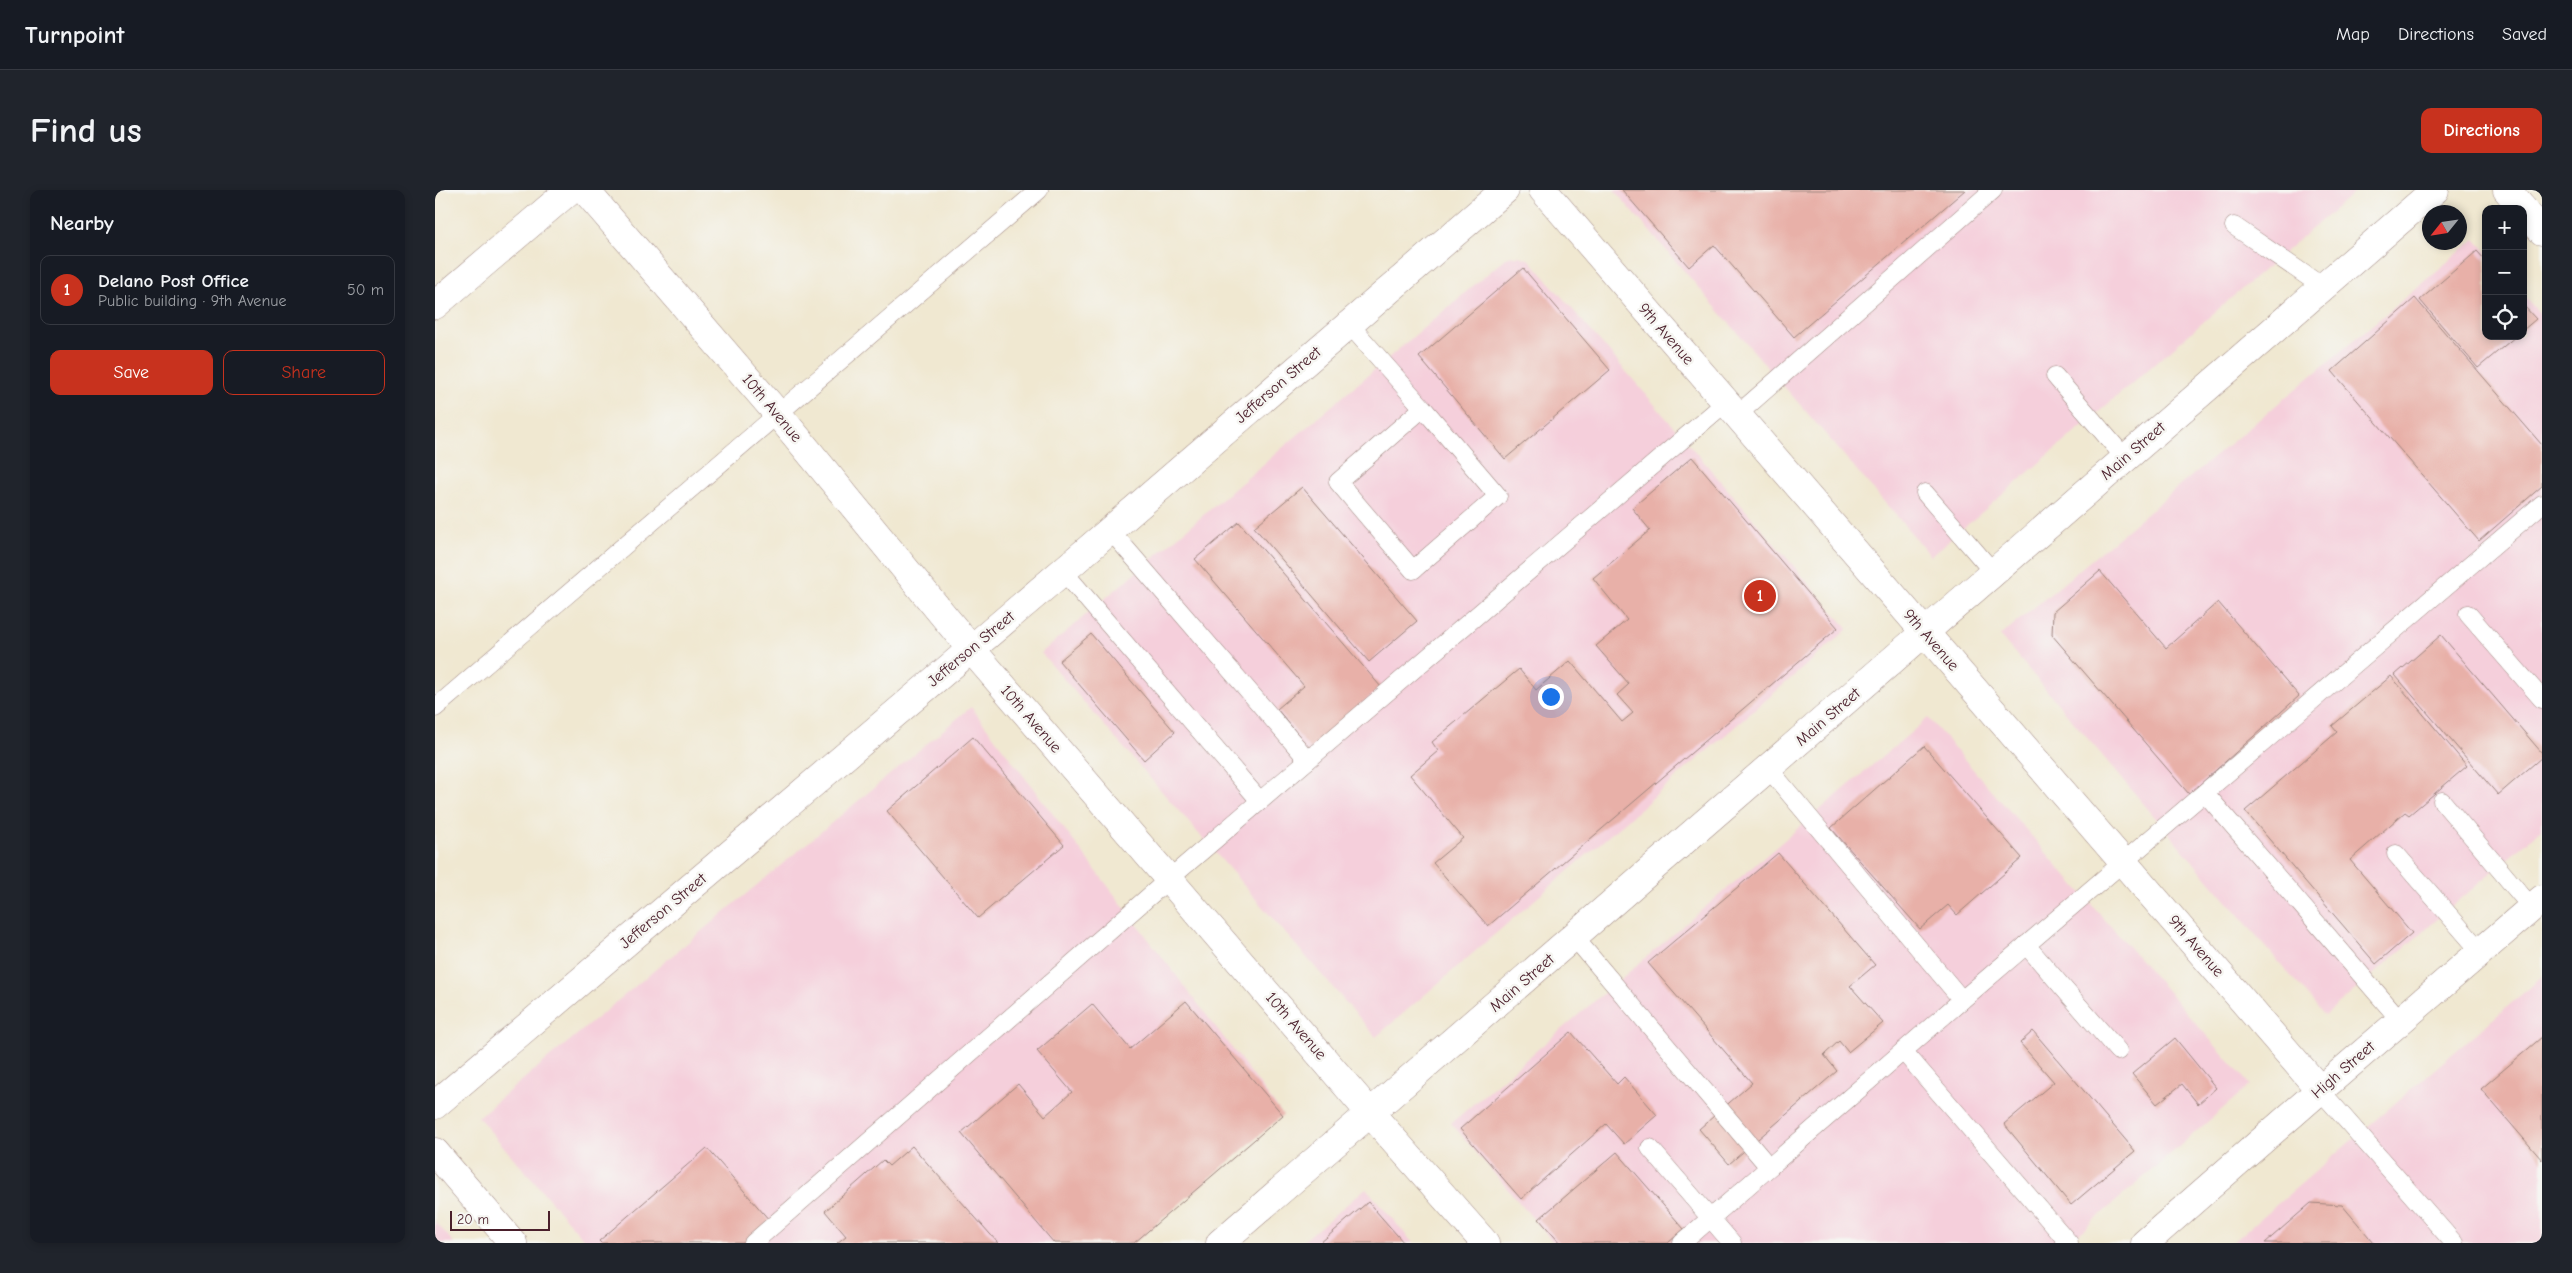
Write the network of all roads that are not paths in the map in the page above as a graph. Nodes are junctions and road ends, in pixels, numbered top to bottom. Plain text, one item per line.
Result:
1 (570, 190) edge
2 (585, 190) edge
3 (1039, 190) edge
4 (1505, 190) edge
5 (1543, 190) edge
6 (1993, 190) edge
7 (2435, 190) edge
8 (2507, 190) edge
9 (2520, 205) edge
10 (2527, 214) edge
11 (2233, 226) dead end
12 (2542, 232) edge
13 (2323, 287) junction
14 (435, 305) edge
15 (1349, 324) junction
16 (2055, 376) dead end
17 (1423, 408) junction
18 (1731, 409) junction
19 (777, 413) junction
20 (2125, 458) junction
21 (1925, 493) dead end
22 (2542, 504) edge
23 (1110, 530) junction
24 (1063, 572) junction
25 (1993, 572) junction
26 (2468, 614) dead end
27 (1923, 632) junction
28 (971, 649) junction
29 (2542, 699) edge
30 (435, 708) edge
31 (1308, 760) junction
32 (1769, 769) junction
33 (2205, 792) junction
34 (2442, 800) dead end
35 (1260, 801) junction
36 (2396, 854) dead end
37 (2124, 863) junction
38 (1169, 879) junction
39 (2537, 904) edge
40 (1574, 937) junction
41 (2026, 945) junction
42 (2481, 952) junction
43 (1962, 1000) junction
44 (2399, 1020) junction
45 (2118, 1051) dead end
46 (1904, 1052) junction
47 (2320, 1090) junction
48 (435, 1105) edge
49 (1371, 1114) junction
50 (1650, 1148) dead end
51 (435, 1152) edge
52 (1769, 1167) junction
53 (1711, 1218) junction
54 (513, 1243) edge
55 (753, 1243) edge
56 (1220, 1243) edge
57 (1485, 1243) edge
58 (1682, 1243) edge
59 (1733, 1243) edge
60 (2069, 1243) edge
61 (2145, 1243) edge
62 (2454, 1243) edge

1 - 14 street
2 - 19 street, 10th Avenue
3 - 19 lane
4 - 15 street, Jefferson Street
5 - 18 street, 9th Avenue
6 - 18 lane
7 - 13 street, Main Street
8 - 9 street
10 - 12 street
11 - 13 lane
13 - 20 street, Main Street
15 - 17 lane
15 - 23 street, Jefferson Street
16 - 20 lane
17 - 17 lane
18 - 27 street, 9th Avenue
18 - 31 lane
19 - 28 street, 10th Avenue
19 - 30 lane
20 - 25 street, Main Street
21 - 25 lane
22 - 33 lane
23 - 24 street, Jefferson Street
23 - 31 lane
24 - 28 street, Jefferson Street
24 - 35 lane
25 - 27 street, Main Street
26 - 29 lane
27 - 32 street, Main Street
27 - 37 street, 9th Avenue
28 - 38 street, 10th Avenue
28 - 48 street, Jefferson Street
31 - 35 lane
32 - 40 street, Main Street
32 - 43 lane
33 - 37 lane
33 - 44 lane
34 - 39 lane
35 - 38 lane
36 - 42 lane
37 - 41 lane
37 - 47 street, 9th Avenue
38 - 49 street, 10th Avenue
38 - 55 lane
39 - 42 street, High Street
40 - 49 street, Main Street
40 - 52 lane
41 - 43 lane
41 - 45 lane
42 - 44 street, High Street
43 - 46 lane
44 - 47 street, High Street
46 - 52 lane
46 - 60 lane
47 - 61 street, High Street
47 - 62 lane
49 - 56 street, Main Street
49 - 57 street, 10th Avenue
50 - 53 lane
51 - 54 street
52 - 53 lane
53 - 58 lane
53 - 59 lane

